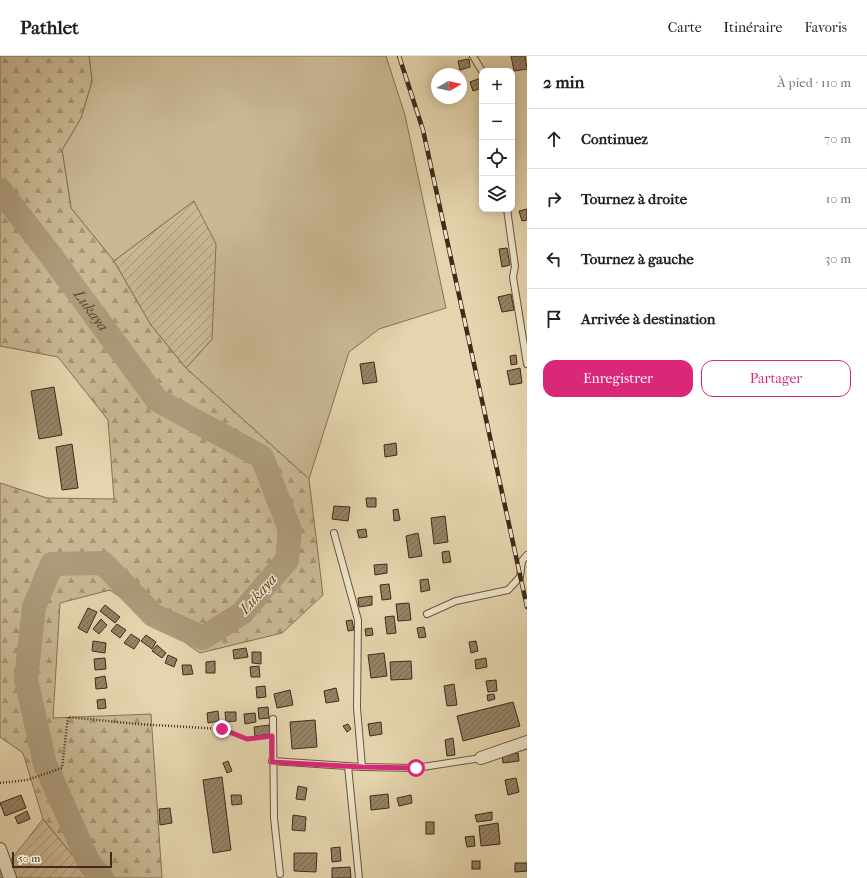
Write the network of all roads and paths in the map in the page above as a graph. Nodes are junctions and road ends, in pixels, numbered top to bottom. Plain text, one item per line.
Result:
1 (473, 56) edge
2 (480, 68) edge
3 (507, 212) edge
4 (527, 364) edge
5 (334, 533) dead end
6 (527, 555) edge
7 (427, 614) dead end
8 (273, 719) dead end
9 (272, 736) junction
10 (527, 742) edge
11 (481, 758) joint
12 (272, 762) junction
13 (348, 766) junction
14 (362, 767) junction
15 (0, 783) edge
16 (0, 849) edge
17 (280, 874) dead end
18 (10, 878) edge
19 (359, 878) edge

1 - 2 lane
3 - 4 lane
5 - 14 lane
6 - 7 lane
8 - 9 lane
9 - 12 lane
9 - 15 path
10 - 11 street
11 - 14 lane
12 - 13 lane
12 - 17 lane
13 - 14 lane
13 - 19 lane
16 - 18 street

